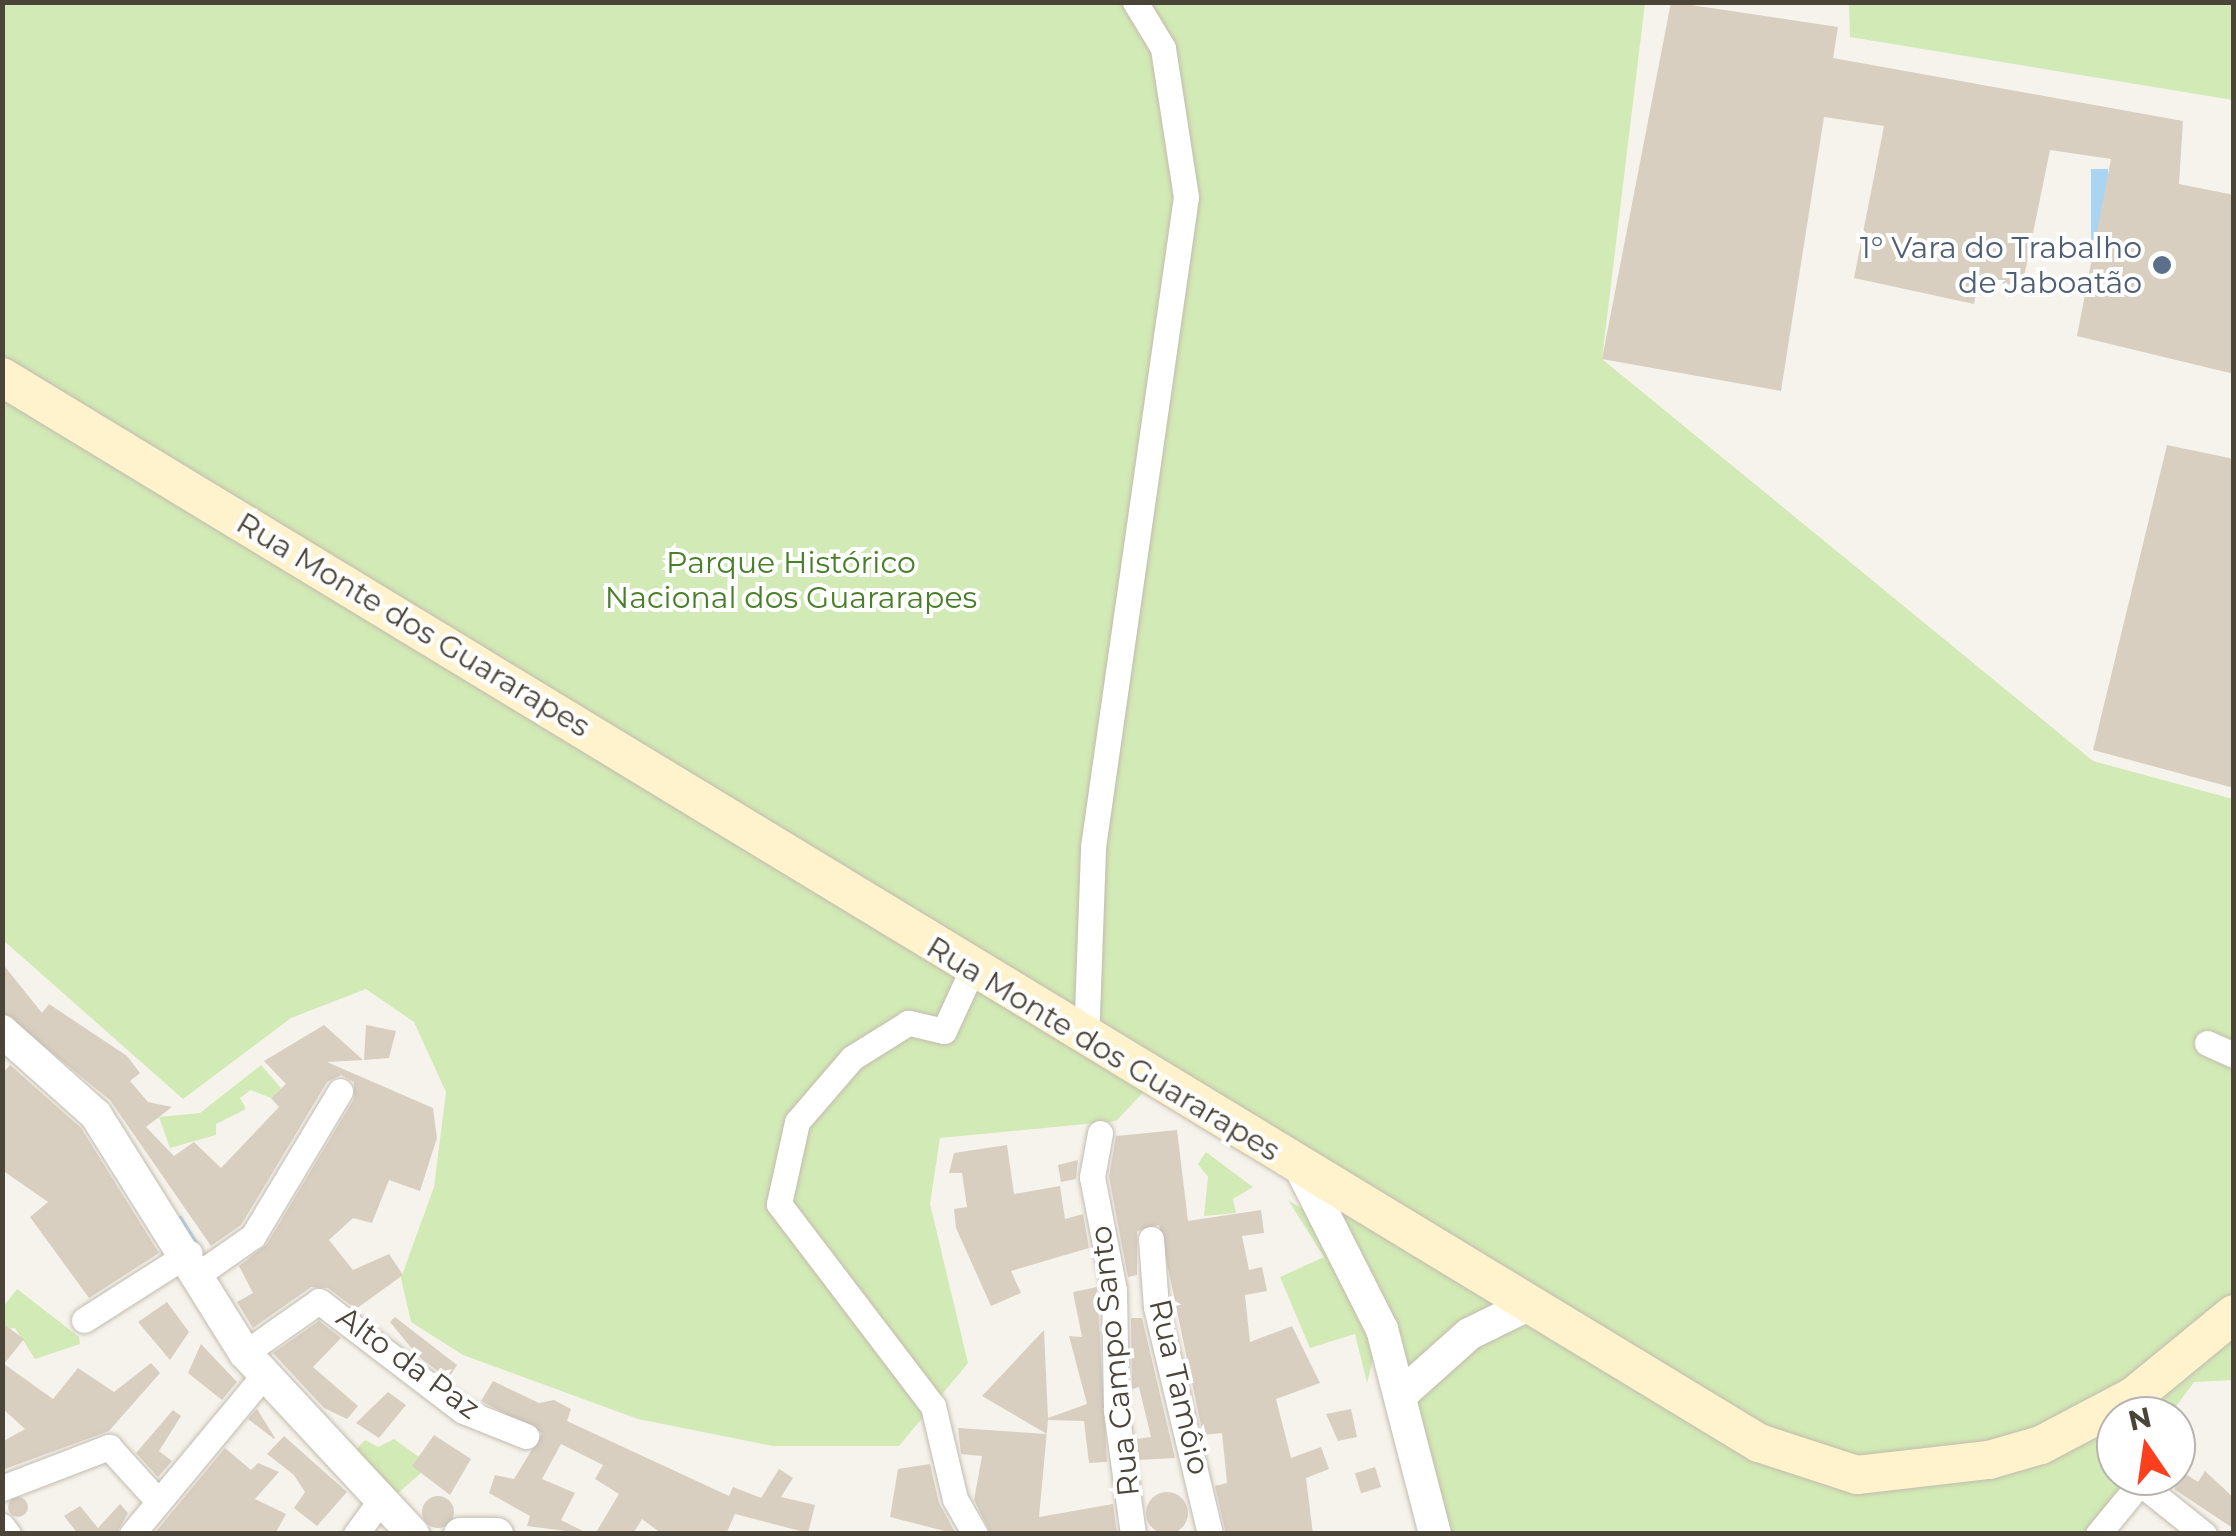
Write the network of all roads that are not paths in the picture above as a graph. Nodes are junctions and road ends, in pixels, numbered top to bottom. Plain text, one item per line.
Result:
1 (1135, 2) edge
2 (2, 376) edge
3 (972, 970) junction
4 (2, 1030) edge
5 (1086, 1041) junction
6 (2206, 1043) dead end
7 (2234, 1055) edge
8 (340, 1092) dead end
9 (1100, 1133) dead end
10 (1300, 1167) junction
11 (1151, 1239) dead end
12 (194, 1263) junction
13 (1524, 1307) junction
14 (2234, 1314) edge
15 (84, 1320) dead end
16 (254, 1364) junction
17 (1402, 1394) junction
18 (526, 1436) dead end
19 (2, 1488) edge
20 (156, 1500) junction
21 (378, 1504) junction
22 (2, 1526) edge
23 (8, 1534) edge
24 (132, 1534) edge
25 (356, 1534) edge
26 (413, 1534) edge
27 (460, 1534) edge
28 (497, 1534) edge
29 (975, 1534) edge
30 (1133, 1534) edge
31 (1210, 1534) edge
32 (1435, 1534) edge
33 (2098, 1534) edge
34 (2204, 1534) edge

1 - 5 street
2 - 3 main road, Rua Monte dos Guararapes
3 - 5 main road, Rua Monte dos Guararapes
3 - 29 street
4 - 12 street
5 - 10 main road, Rua Monte dos Guararapes
6 - 7 street
8 - 12 street
9 - 30 street, Rua Campo Santo
10 - 13 main road, Rua Monte dos Guararapes
10 - 17 street
11 - 31 street, Rua Tamôio
12 - 15 street
12 - 16 street
13 - 14 main road, Rua Monte dos Guararapes
13 - 17 street
16 - 18 street, Alto da Paz
16 - 20 street
16 - 21 street
17 - 32 street
19 - 20 street
20 - 24 street
21 - 25 street
21 - 26 street
22 - 23 street
27 - 28 street
33 - 34 street

